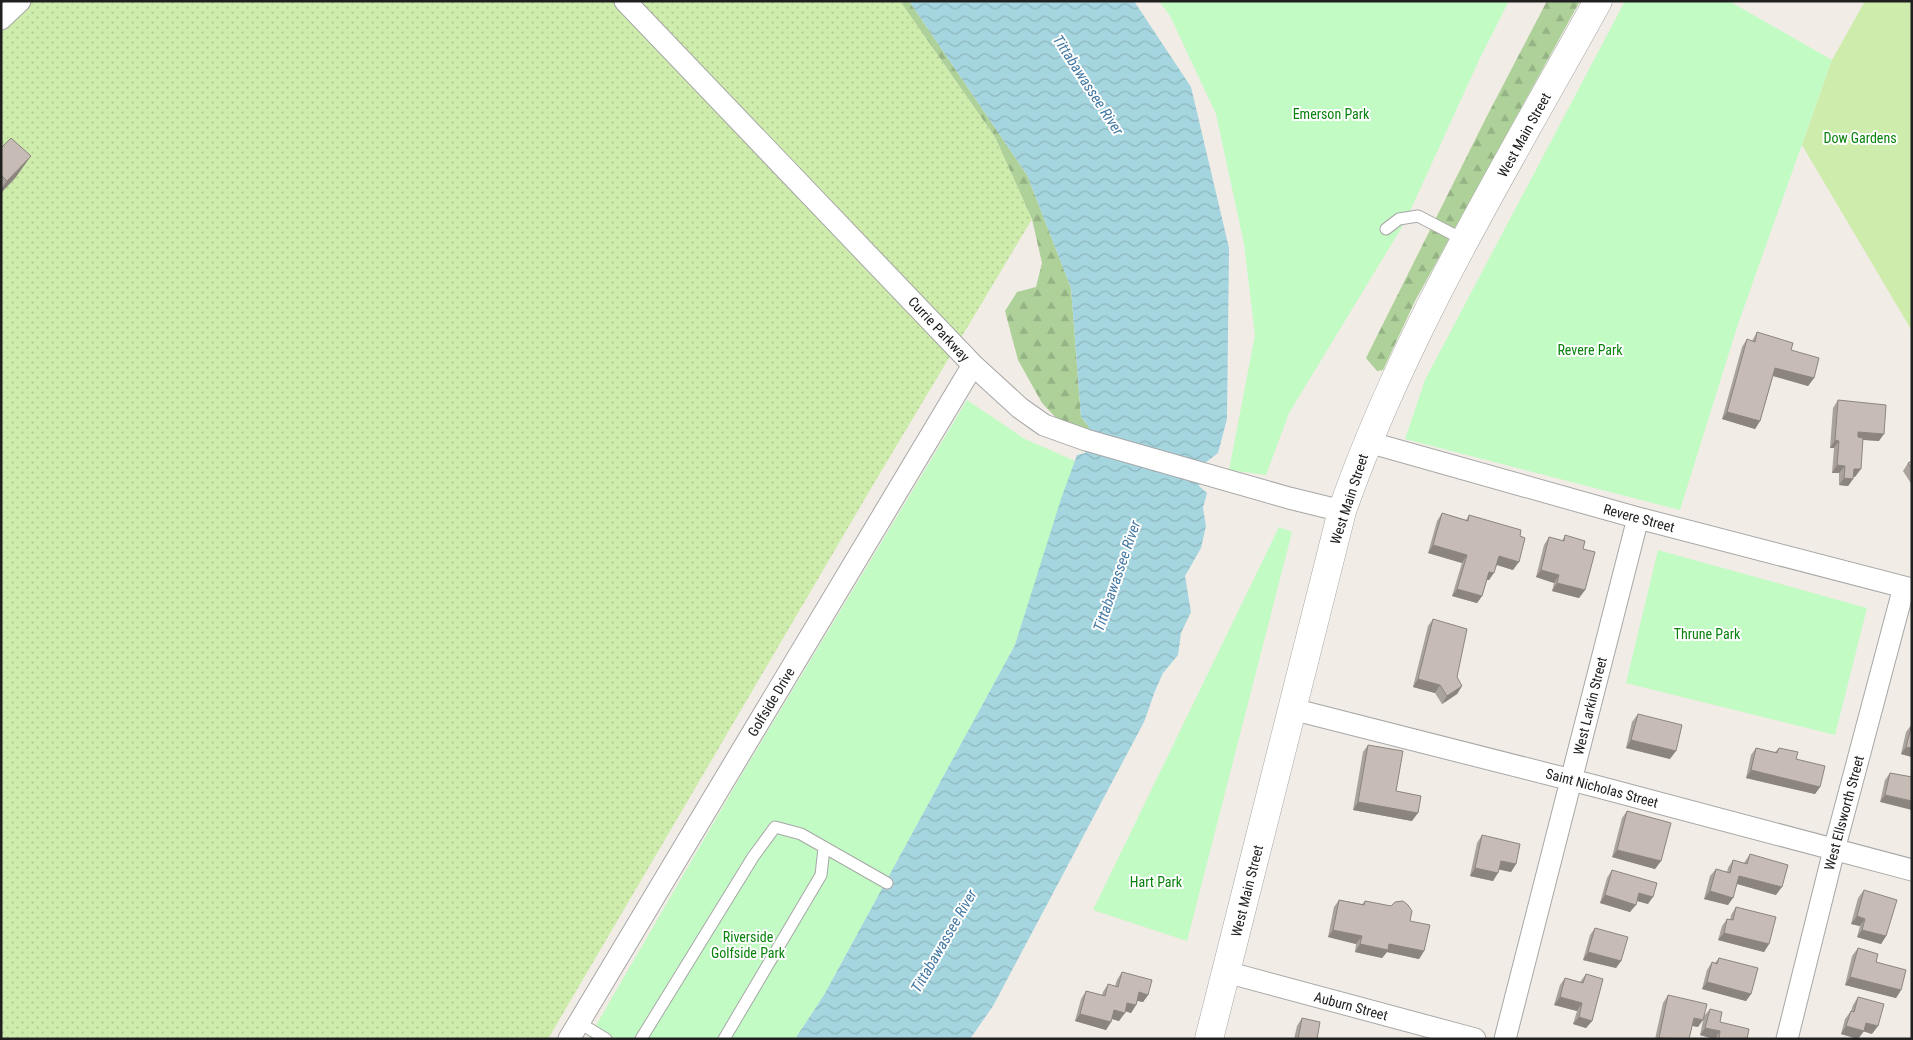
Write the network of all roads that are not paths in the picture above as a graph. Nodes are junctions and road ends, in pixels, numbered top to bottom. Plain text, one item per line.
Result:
1 (20, 1) edge
2 (625, 1) edge
3 (1598, 1) edge
4 (1, 19) edge
5 (1386, 229) dead end
6 (1466, 240) junction
7 (973, 365) junction
8 (1368, 442) junction
9 (1342, 511) junction
10 (1638, 518) junction
11 (1908, 588) edge
12 (1292, 709) junction
13 (1571, 780) junction
14 (824, 848) junction
15 (1834, 850) junction
16 (1912, 870) edge
17 (886, 883) dead end
18 (1226, 972) junction
19 (573, 1030) edge
20 (606, 1039) edge
21 (641, 1039) edge
22 (724, 1039) edge
23 (1210, 1039) edge
24 (1475, 1039) edge
25 (1505, 1039) edge
26 (1787, 1039) edge

1 - 4 street
2 - 7 street, Currie Parkway
3 - 6 street, West Main Street
5 - 6 lane
6 - 8 street, West Main Street
7 - 9 street, Currie Parkway
7 - 19 street, Golfside Drive
8 - 9 street, West Main Street
8 - 10 street, Revere Street
9 - 12 street, West Main Street
10 - 11 street, Revere Street
10 - 13 street, West Larkin Street
11 - 15 street, West Ellsworth Street
12 - 13 street, Saint Nicholas Street
12 - 18 street, West Main Street
13 - 15 street, Saint Nicholas Street
13 - 25 street, West Larkin Street
14 - 17 lane
14 - 21 lane
14 - 22 lane
15 - 16 street, Saint Nicholas Street
15 - 26 street, West Ellsworth Street
18 - 23 street, West Main Street
18 - 24 street, Auburn Street
19 - 20 lane

